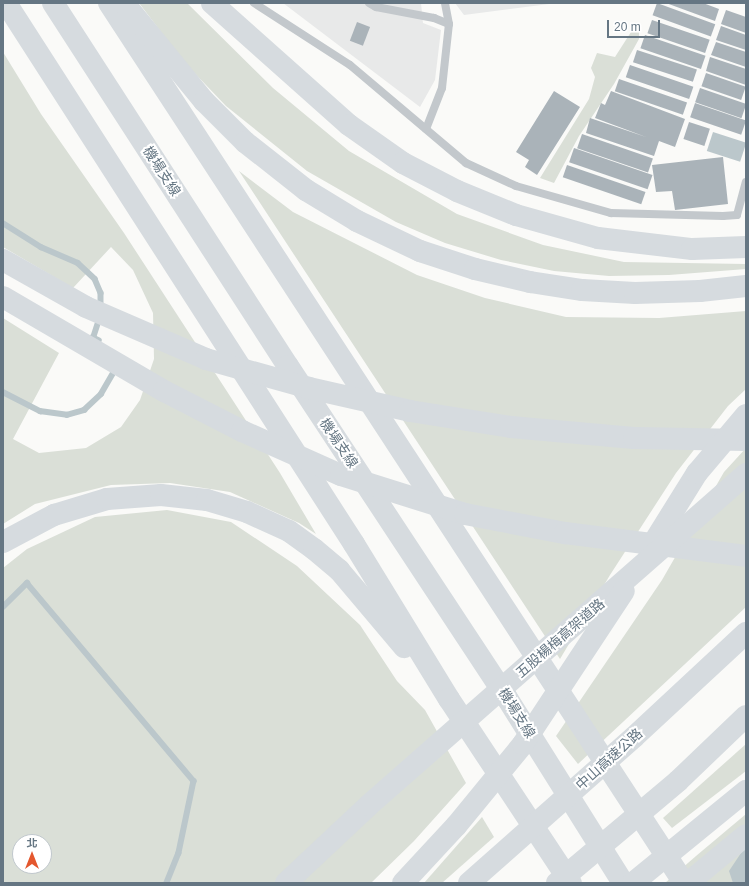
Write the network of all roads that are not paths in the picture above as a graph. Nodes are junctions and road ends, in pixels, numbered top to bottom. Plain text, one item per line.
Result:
1 (6, 3) edge
2 (53, 3) edge
3 (109, 3) edge
4 (124, 3) edge
5 (212, 3) edge
6 (254, 3) edge
7 (369, 3) edge
8 (445, 3) edge
9 (449, 24) junction
10 (426, 129) junction
11 (746, 182) edge
12 (746, 247) edge
13 (3, 260) edge
14 (746, 286) edge
15 (3, 297) edge
16 (746, 415) edge
17 (746, 440) edge
18 (746, 474) edge
19 (3, 542) edge
20 (746, 556) edge
21 (746, 633) edge
22 (449, 699) junction
23 (746, 716) edge
24 (746, 791) edge
25 (746, 835) edge
26 (286, 883) edge
27 (404, 883) edge
28 (469, 883) edge
29 (557, 883) edge
30 (571, 883) edge
31 (623, 883) edge
32 (633, 883) edge
33 (684, 883) edge
34 (688, 883) edge

1 - 22 highway
2 - 31 highway, 機場支線
3 - 33 highway
4 - 14 highway
5 - 12 highway
6 - 10 lane
7 - 9 lane
8 - 9 lane
9 - 10 lane
10 - 11 lane
13 - 17 highway
15 - 20 highway
16 - 27 highway
18 - 26 highway, 五股楊梅高架道路
19 - 22 highway
21 - 28 highway, 中山高速公路
22 - 30 highway
23 - 29 highway
24 - 32 highway
25 - 34 highway

